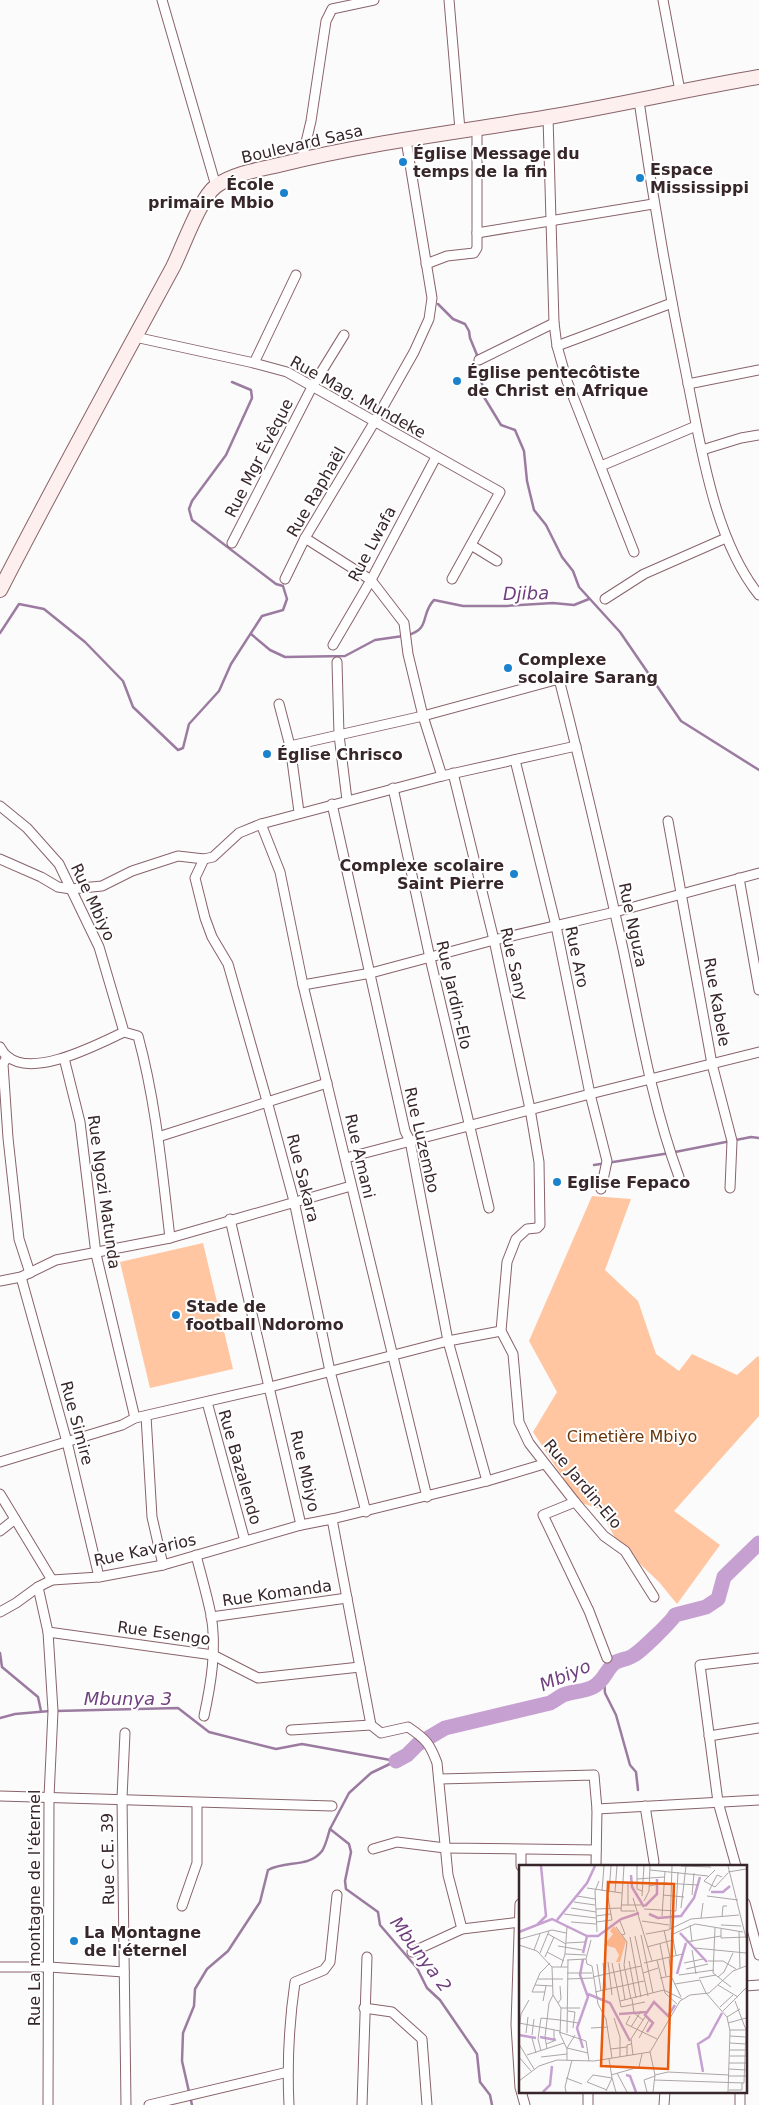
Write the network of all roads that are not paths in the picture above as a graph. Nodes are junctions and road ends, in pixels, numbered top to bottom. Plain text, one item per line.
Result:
1 (162, 0) edge
2 (374, 0) edge
3 (449, 0) edge
4 (663, 0) edge
5 (759, 77) edge
6 (680, 91) junction
7 (639, 101) junction
8 (548, 117) junction
9 (477, 128) junction
10 (460, 130) junction
11 (406, 140) junction
12 (302, 159) junction
13 (216, 186) junction
14 (653, 204) junction
15 (551, 220) junction
16 (477, 233) junction
17 (426, 264) junction
18 (296, 275) dead end
19 (672, 303) junction
20 (554, 323) junction
21 (344, 335) dead end
22 (135, 338) junction
23 (557, 346) junction
24 (479, 360) dead end
25 (254, 363) junction
26 (759, 370) edge
27 (688, 384) junction
28 (312, 387) junction
29 (375, 421) junction
30 (696, 426) junction
31 (759, 434) edge
32 (702, 450) junction
33 (436, 457) junction
34 (600, 466) junction
35 (306, 538) junction
36 (726, 538) junction
37 (232, 543) dead end
38 (471, 544) junction
39 (634, 552) dead end
40 (497, 561) dead end
41 (285, 579) dead end
42 (452, 579) dead end
43 (371, 580) junction
44 (0, 590) edge
45 (759, 595) edge
46 (606, 599) dead end
47 (333, 644) dead end
48 (337, 662) dead end
49 (280, 704) dead end
50 (423, 716) junction
51 (340, 735) junction
52 (290, 746) junction
53 (576, 746) junction
54 (515, 760) junction
55 (453, 773) junction
56 (442, 776) junction
57 (394, 788) junction
58 (347, 800) junction
59 (332, 804) junction
60 (0, 806) edge
61 (300, 812) junction
62 (668, 821) dead end
63 (261, 824) junction
64 (204, 859) junction
65 (0, 860) edge
66 (759, 873) edge
67 (739, 878) junction
68 (71, 889) junction
69 (682, 894) junction
70 (615, 912) junction
71 (556, 926) junction
72 (494, 940) junction
73 (430, 958) junction
74 (371, 973) junction
75 (303, 985) junction
76 (759, 990) edge
77 (124, 1032) junction
78 (0, 1047) edge
79 (759, 1052) edge
80 (7, 1057) junction
81 (64, 1058) junction
82 (712, 1064) junction
83 (650, 1079) junction
84 (327, 1083) junction
85 (590, 1094) junction
86 (267, 1101) junction
87 (530, 1109) junction
88 (470, 1125) junction
89 (158, 1137) junction
90 (410, 1141) junction
91 (346, 1158) junction
92 (678, 1177) dead end
93 (352, 1186) junction
94 (601, 1188) dead end
95 (730, 1188) dead end
96 (294, 1201) junction
97 (489, 1208) dead end
98 (230, 1220) junction
99 (170, 1238) junction
100 (96, 1254) junction
101 (30, 1273) junction
102 (21, 1277) junction
103 (0, 1281) edge
104 (501, 1331) junction
105 (448, 1341) junction
106 (391, 1354) junction
107 (330, 1371) junction
108 (270, 1387) junction
109 (206, 1402) junction
110 (146, 1416) junction
111 (135, 1418) junction
112 (67, 1442) junction
113 (0, 1462) edge
114 (544, 1464) junction
115 (487, 1481) junction
116 (0, 1494) edge
117 (427, 1497) junction
118 (575, 1502) junction
119 (366, 1512) junction
120 (15, 1519) junction
121 (332, 1520) junction
122 (301, 1525) junction
123 (0, 1530) edge
124 (245, 1541) junction
125 (196, 1555) junction
126 (162, 1565) junction
127 (99, 1577) junction
128 (52, 1580) junction
129 (38, 1587) junction
130 (654, 1597) dead end
131 (347, 1598) junction
132 (0, 1612) edge
133 (212, 1617) junction
134 (48, 1632) junction
135 (213, 1655) junction
136 (606, 1658) dead end
137 (759, 1658) edge
138 (360, 1667) junction
139 (204, 1716) dead end
140 (371, 1726) junction
141 (759, 1728) edge
142 (291, 1730) dead end
143 (125, 1733) dead end
144 (709, 1736) junction
145 (440, 1779) junction
146 (0, 1796) edge
147 (49, 1796) junction
148 (122, 1798) junction
149 (759, 1800) edge
150 (718, 1802) junction
151 (197, 1803) junction
152 (332, 1806) dead end
153 (645, 1806) junction
154 (598, 1809) junction
155 (445, 1848) junction
156 (373, 1849) dead end
157 (521, 1850) junction
158 (596, 1850) junction
159 (654, 1862) dead end
160 (521, 1865) edge
161 (596, 1865) edge
162 (736, 1865) edge
163 (336, 1895) dead end
164 (746, 1904) edge
165 (182, 1906) dead end
166 (519, 1922) edge
167 (755, 1924) edge
168 (462, 1929) junction
169 (412, 1952) dead end
170 (759, 1955) edge
171 (367, 1957) dead end
172 (0, 1967) edge
173 (49, 1967) junction
174 (124, 1972) junction
175 (519, 1974) edge
176 (759, 1985) edge
177 (746, 1986) edge
178 (364, 2008) junction
179 (518, 2025) edge
180 (519, 2047) edge
181 (288, 2072) junction
182 (522, 2092) edge
183 (588, 2092) edge
184 (665, 2092) edge
185 (740, 2092) edge
186 (48, 2105) edge
187 (126, 2105) edge
188 (149, 2105) edge
189 (289, 2105) edge
190 (362, 2105) edge
191 (427, 2105) edge
192 (525, 2105) edge
193 (588, 2105) edge
194 (664, 2105) edge
195 (740, 2105) edge

1 - 13 street
2 - 12 street
3 - 10 street
4 - 6 street
5 - 6 street, Boulevard Sasa
6 - 7 street, Boulevard Sasa
7 - 8 street, Boulevard Sasa
7 - 14 street
8 - 9 street, Boulevard Sasa
8 - 15 street
9 - 10 street, Boulevard Sasa
9 - 16 street
10 - 11 street, Boulevard Sasa
11 - 12 street, Boulevard Sasa
11 - 17 street, Rue Raphaël
12 - 13 street, Boulevard Sasa
13 - 22 street
14 - 15 street
14 - 19 street
15 - 16 street
15 - 20 street
16 - 17 street
17 - 29 street, Rue Raphaël
18 - 25 street
19 - 23 street
19 - 27 street
20 - 23 street
20 - 24 street
21 - 28 street, Rue Mgr Évêque
22 - 25 street, Rue Mag. Mundeke
22 - 44 street
23 - 34 street
25 - 28 street, Rue Mag. Mundeke
26 - 27 street
27 - 30 street
28 - 29 street, Rue Mag. Mundeke
28 - 37 street, Rue Mgr Évêque
29 - 33 street, Rue Mag. Mundeke
29 - 35 street, Rue Raphaël
30 - 32 street
30 - 34 street
31 - 32 street
32 - 36 street
33 - 38 street, Rue Mag. Mundeke
33 - 43 street, Rue Lwafa
34 - 39 street
35 - 41 street, Rue Raphaël
35 - 43 street
36 - 45 street
36 - 46 street
38 - 40 street
38 - 42 street
43 - 47 street, Rue Lwafa
43 - 50 street
48 - 51 street
49 - 52 street
50 - 51 street
50 - 53 street, Rue Nguza
50 - 56 street
51 - 52 street
51 - 58 street
52 - 61 street
53 - 54 street
53 - 70 street, Rue Nguza
54 - 55 street
54 - 71 street, Rue Aro
55 - 56 street
55 - 72 street, Rue Sany
56 - 57 street
57 - 58 street
57 - 73 street, Rue Jardin-Elo
58 - 59 street
59 - 61 street
59 - 74 street, Rue Luzembo
60 - 68 street, Rue Mbiyo
61 - 63 street
62 - 69 street, Rue Kabele
63 - 64 street
63 - 75 street, Rue Amani
64 - 68 street
64 - 86 street, Rue Sakara
65 - 68 street
66 - 67 street
67 - 69 street
67 - 76 street
68 - 77 street, Rue Mbiyo
69 - 70 street
69 - 82 street, Rue Kabele
70 - 71 street
70 - 83 street, Rue Nguza
71 - 72 street
71 - 85 street, Rue Aro
72 - 73 street
72 - 87 street, Rue Sany
73 - 74 street
73 - 88 street, Rue Jardin-Elo
74 - 75 street
74 - 90 street, Rue Luzembo
75 - 84 street, Rue Amani
77 - 81 street
77 - 89 street
78 - 80 street
79 - 82 street
80 - 81 street
80 - 101 street
81 - 100 street, Rue Ngozi Matunda
82 - 83 street
82 - 95 street, Rue Kabele
83 - 85 street
83 - 92 street, Rue Nguza
84 - 86 street
84 - 91 street, Rue Amani
85 - 87 street
85 - 94 street, Rue Aro
86 - 89 street
86 - 96 street, Rue Sakara
87 - 88 street
87 - 104 street, Rue Sany
88 - 90 street
88 - 97 street, Rue Jardin-Elo
89 - 99 street
90 - 91 street
90 - 105 street, Rue Luzembo
91 - 93 street, Rue Amani
93 - 96 street
93 - 106 street, Rue Amani
96 - 98 street
96 - 107 street, Rue Sakara
98 - 99 street
98 - 108 street, Rue Mbiyo
99 - 100 street
100 - 101 street
100 - 111 street, Rue Ngozi Matunda
101 - 102 street
102 - 103 street
102 - 112 street, Rue Simire
104 - 105 street
104 - 114 street, Rue Jardin-Elo
105 - 106 street
105 - 115 street, Rue Luzembo
106 - 107 street
106 - 117 street, Rue Amani
107 - 108 street
107 - 119 street, Rue Sakara
108 - 109 street
108 - 122 street, Rue Mbiyo
109 - 110 street
109 - 124 street, Rue Bazalendo
110 - 111 street
110 - 126 street
111 - 112 street
112 - 113 street
112 - 127 street, Rue Simire
114 - 115 street
114 - 118 street, Rue Jardin-Elo
115 - 117 street
116 - 120 street
117 - 119 street
118 - 130 street, Rue Jardin-Elo
118 - 136 street
119 - 121 street
120 - 123 street
120 - 128 street
121 - 122 street, Rue Mbiyo
121 - 131 street, Rue Mbiyo
122 - 124 street, Rue Kavarios
124 - 125 street, Rue Kavarios
125 - 126 street, Rue Kavarios
125 - 133 street
126 - 127 street, Rue Kavarios
127 - 128 street, Rue Kavarios
128 - 129 street, Rue Kavarios
129 - 132 street, Rue Kavarios
129 - 134 street, Rue La montagne de l'éternel
131 - 133 street, Rue Komanda
131 - 138 street, Rue Mbiyo
133 - 135 street
134 - 135 street, Rue Esengo
134 - 147 street, Rue La montagne de l'éternel
135 - 138 street, Rue Esengo
135 - 139 street
137 - 144 street
138 - 140 street, Rue Mbiyo
140 - 142 street
140 - 145 street
141 - 144 street
143 - 148 street, Rue C.E. 39
144 - 150 street
145 - 154 street
145 - 155 street
146 - 147 street
147 - 148 street
147 - 173 street, Rue La montagne de l'éternel
148 - 151 street
148 - 174 street, Rue C.E. 39
149 - 150 street
150 - 153 street
150 - 162 street
151 - 152 street
151 - 165 street
153 - 154 street
153 - 159 street
154 - 158 street
155 - 156 street
155 - 157 street
155 - 168 street
157 - 158 street
157 - 160 street
158 - 161 street
163 - 181 street
164 - 167 street
166 - 168 street
167 - 170 street
168 - 169 street
171 - 178 street
172 - 173 street
173 - 174 street
173 - 186 street, Rue La montagne de l'éternel
174 - 187 street, Rue C.E. 39
175 - 179 street
176 - 177 street
178 - 190 street
178 - 191 street
179 - 180 street
181 - 188 street
181 - 189 street
182 - 192 street
183 - 193 street
184 - 194 street
185 - 195 street

